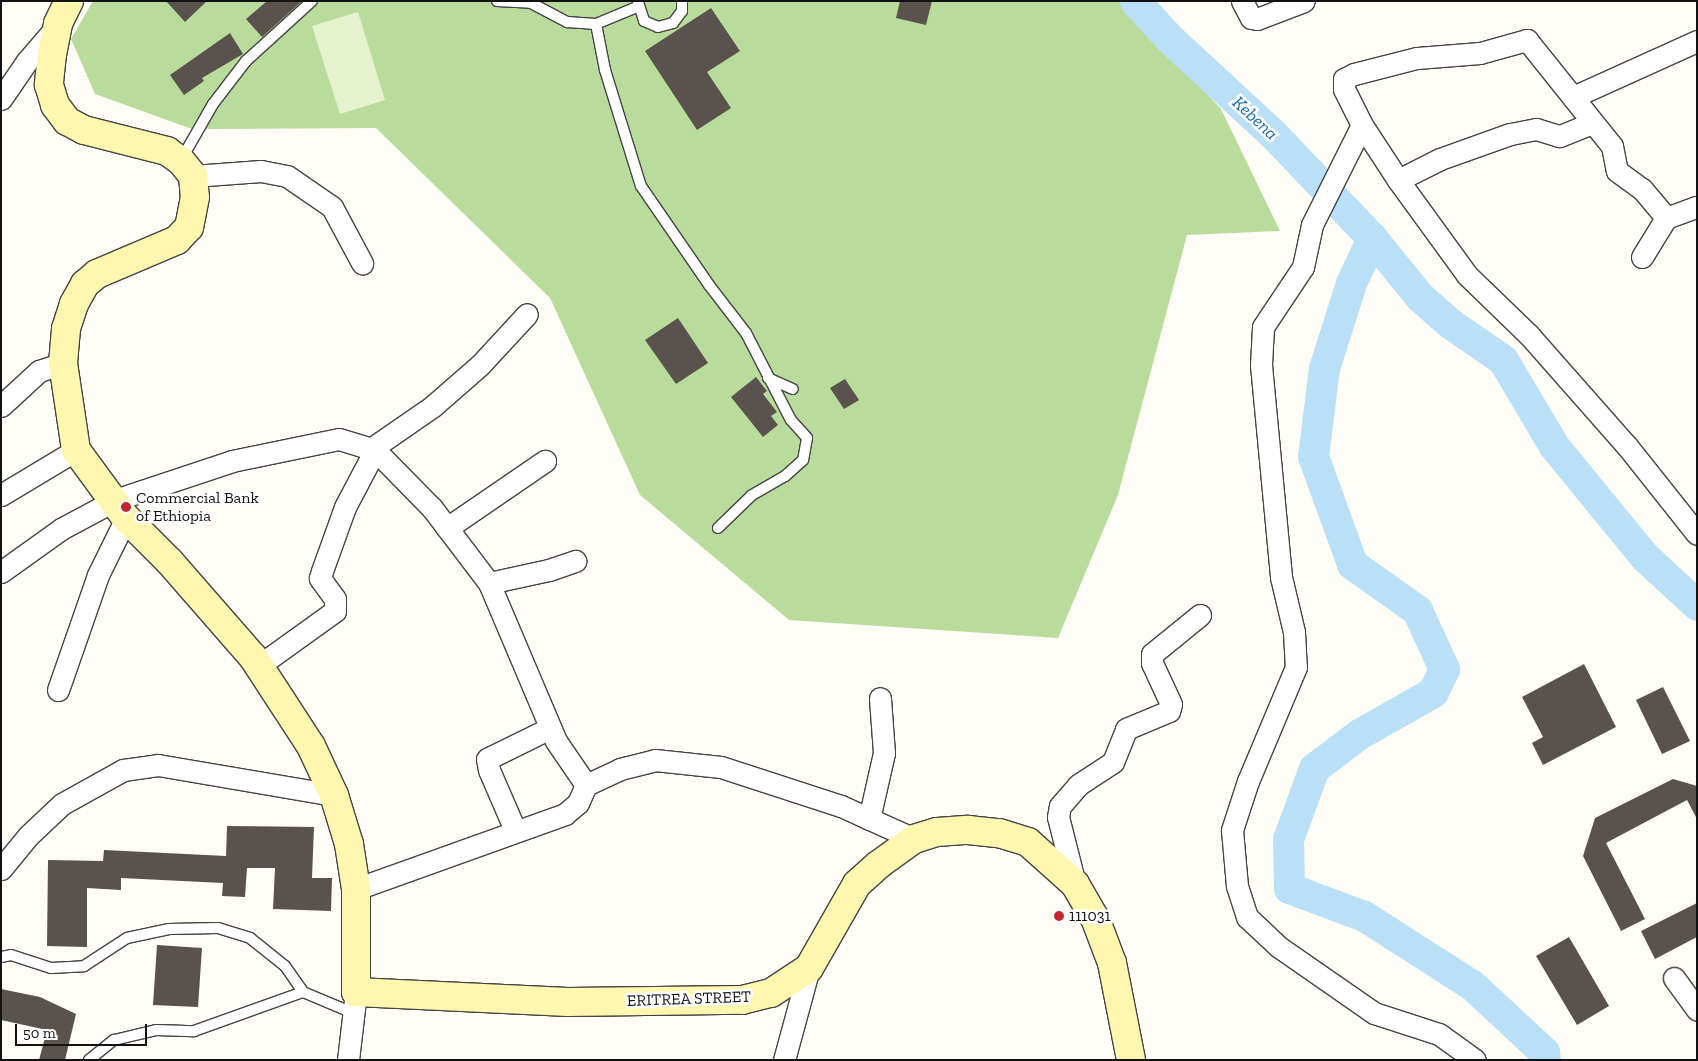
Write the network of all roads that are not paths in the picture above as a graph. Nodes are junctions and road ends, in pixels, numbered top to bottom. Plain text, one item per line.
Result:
1 (312, 1) edge
2 (497, 1) edge
3 (682, 1) edge
4 (1242, 1) edge
5 (1304, 1) edge
6 (638, 4) edge
7 (64, 13) edge
8 (596, 24) junction
9 (1697, 41) edge
10 (1573, 97) junction
11 (1, 99) edge
12 (1592, 124) junction
13 (1362, 125) junction
14 (187, 168) junction
15 (1398, 180) junction
16 (1697, 207) edge
17 (1666, 218) junction
18 (1642, 257) dead end
19 (362, 263) dead end
20 (527, 314) dead end
21 (63, 363) junction
22 (768, 378) junction
23 (793, 388) dead end
24 (1, 406) edge
25 (76, 450) junction
26 (373, 450) junction
27 (546, 461) dead end
28 (1, 495) edge
29 (121, 509) junction
30 (447, 528) junction
31 (718, 528) dead end
32 (1697, 534) edge
33 (575, 560) dead end
34 (1, 572) edge
35 (489, 583) junction
36 (1200, 615) dead end
37 (257, 667) junction
38 (58, 690) dead end
39 (880, 698) dead end
40 (550, 728) junction
41 (586, 785) junction
42 (334, 795) junction
43 (869, 819) junction
44 (514, 830) junction
45 (914, 839) junction
46 (1, 869) edge
47 (1075, 884) junction
48 (356, 889) junction
49 (1, 956) edge
50 (809, 968) junction
51 (1674, 978) dead end
52 (303, 992) junction
53 (355, 1003) junction
54 (1697, 1010) edge
55 (89, 1060) edge
56 (348, 1060) edge
57 (784, 1060) edge
58 (1131, 1060) edge
59 (1475, 1060) edge

1 - 14 lane
2 - 8 lane
3 - 6 lane
4 - 5 street
6 - 8 lane
7 - 11 street
7 - 14 main road
8 - 22 lane
9 - 10 street
10 - 12 street
10 - 13 street
12 - 15 street
12 - 17 street
13 - 15 street
13 - 59 street
14 - 19 street
14 - 21 main road
15 - 32 street
16 - 17 street
17 - 18 street
20 - 26 street
21 - 24 street
21 - 25 main road
22 - 23 lane
22 - 31 lane
25 - 28 street
25 - 29 main road
26 - 29 street
26 - 30 street
26 - 37 street
27 - 30 street
29 - 34 street
29 - 37 main road
29 - 38 street
30 - 35 street
33 - 35 street
35 - 40 street
36 - 47 street
37 - 42 main road
39 - 43 street
40 - 41 street
40 - 44 street
41 - 43 street
41 - 44 street
42 - 46 street
42 - 48 main road
43 - 45 street
44 - 48 street
45 - 47 main road, ERITREA STREET
45 - 50 main road, ERITREA STREET
47 - 58 main road, ERITREA STREET
48 - 53 main road
49 - 52 lane
50 - 53 main road, ERITREA STREET
50 - 57 street
51 - 54 street
52 - 53 lane
52 - 55 lane
53 - 56 street

